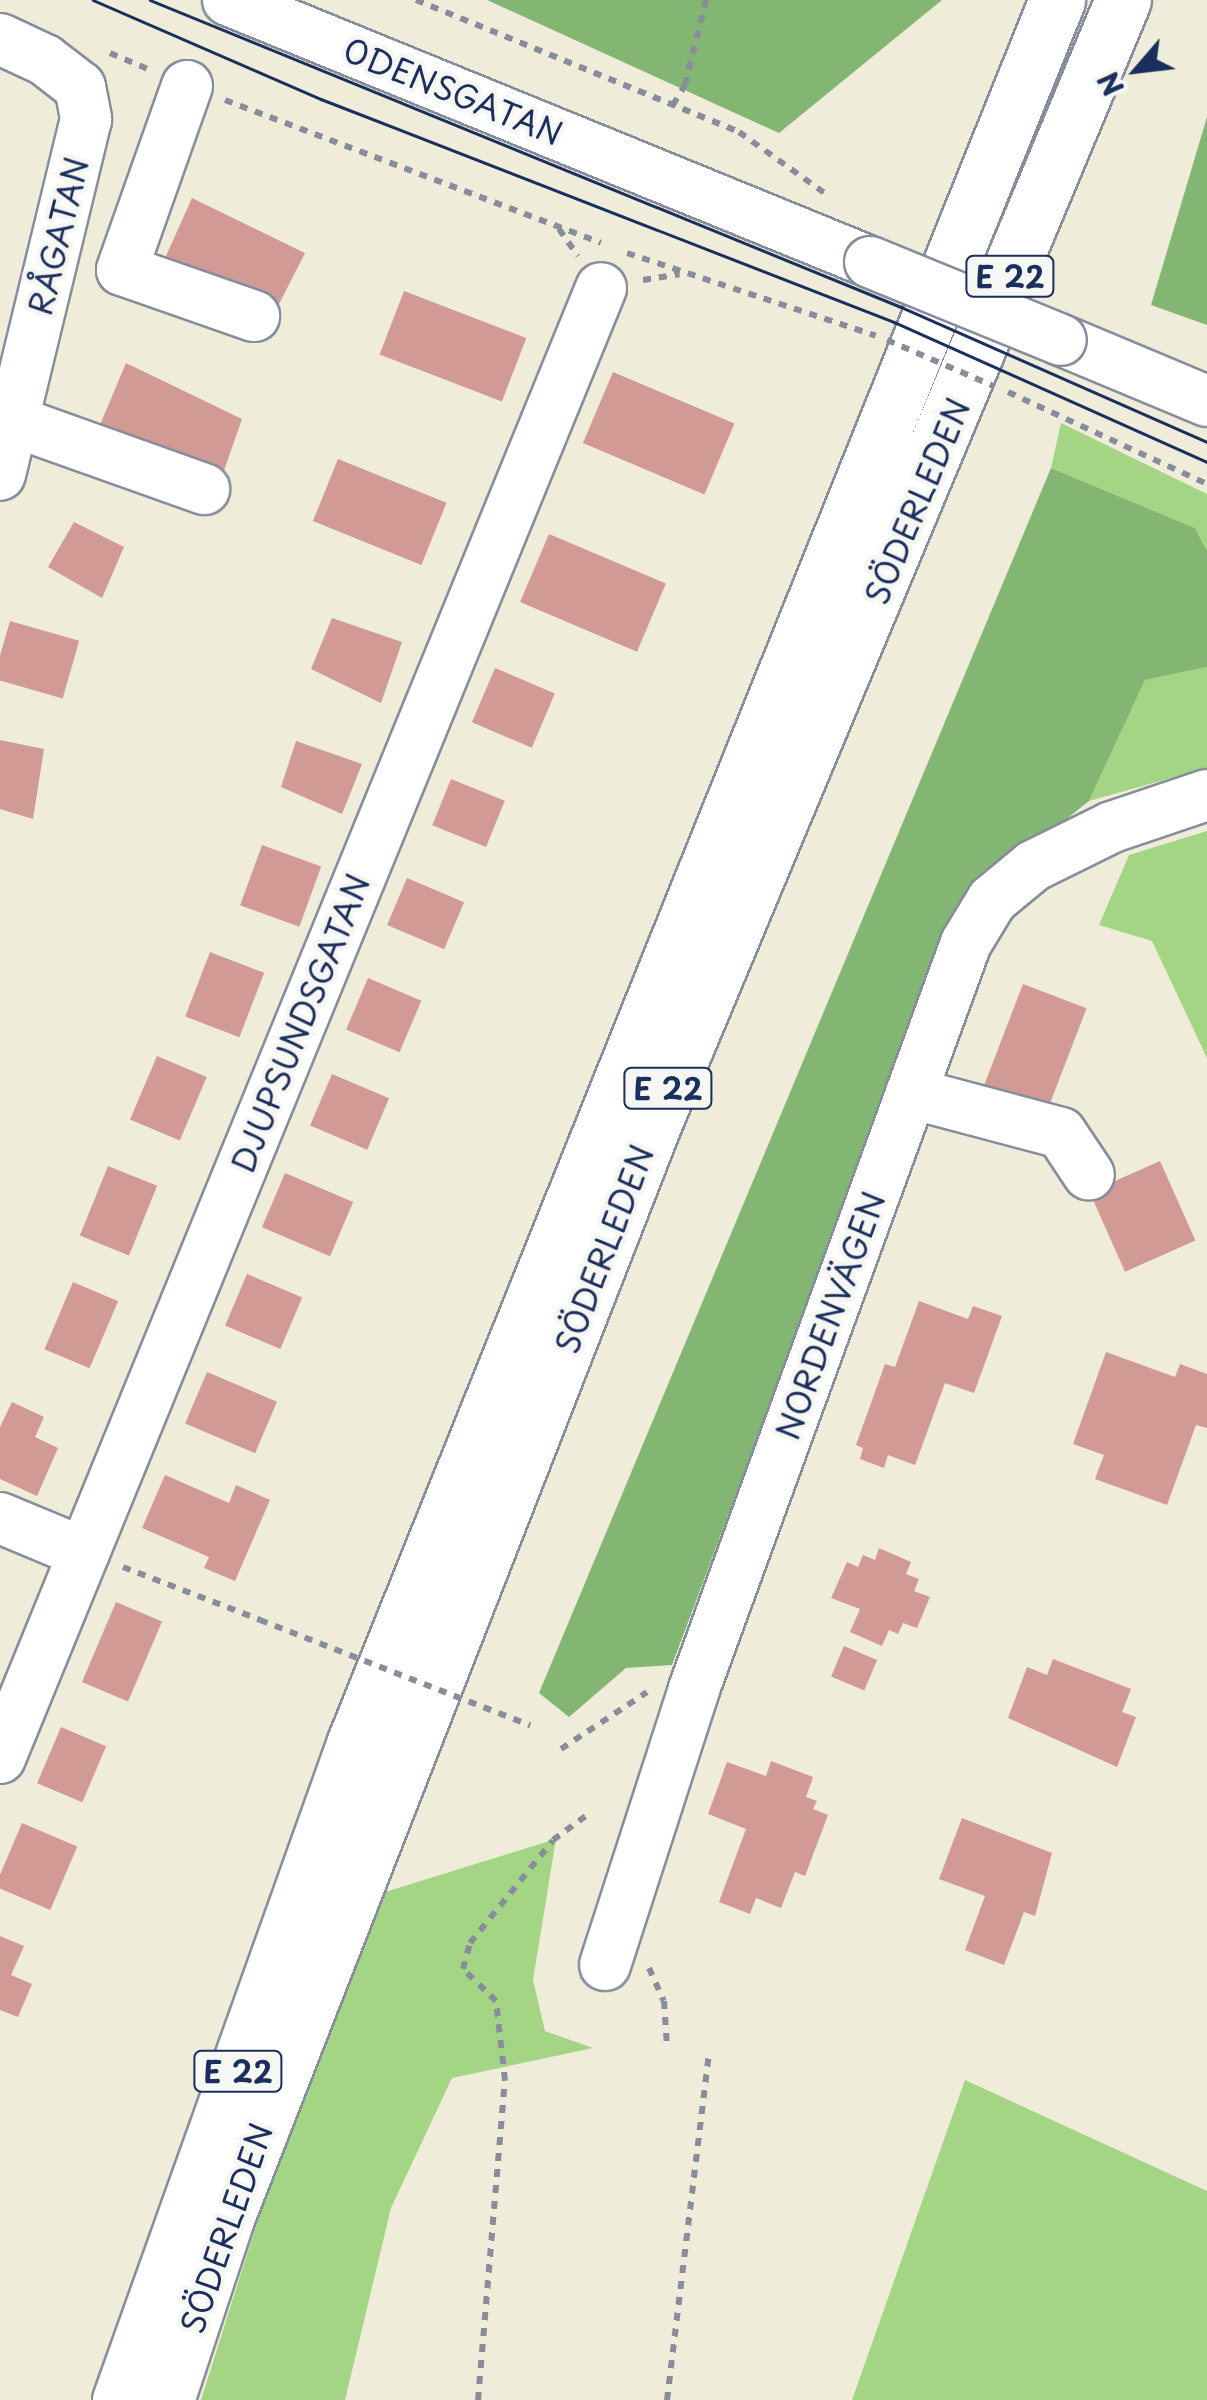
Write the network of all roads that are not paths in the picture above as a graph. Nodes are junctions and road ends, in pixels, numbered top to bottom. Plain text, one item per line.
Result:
1 (228, 0) edge
2 (1057, 0) edge
3 (1124, 0) edge
4 (0, 39) edge
5 (188, 86) road end
6 (56, 246) junction
7 (122, 270) junction
8 (601, 288) dead end
9 (254, 316) dead end
10 (1207, 401) edge
11 (13, 421) junction
12 (0, 475) edge
13 (204, 489) dead end
14 (1207, 795) edge
15 (911, 1092) junction
16 (1089, 1175) dead end
17 (0, 1518) edge
18 (84, 1553) junction
19 (0, 1758) edge
20 (605, 1965) dead end
21 (120, 2400) edge
22 (166, 2400) edge

1 - 10 street, ODENSGATAN, bridge
2 - 21 highway, SÖDERLEDEN / E 22
3 - 22 highway, SÖDERLEDEN / E 22
4 - 6 street, RÅGATAN
5 - 7 street
6 - 7 street
6 - 11 street, RÅGATAN
7 - 9 street
8 - 18 street, DJUPSUNDSGATAN
11 - 12 street, RÅGATAN
11 - 13 street
14 - 15 street, NORDENVÄGEN
15 - 16 street
15 - 20 street, NORDENVÄGEN
17 - 18 street
18 - 19 street, DJUPSUNDSGATAN

